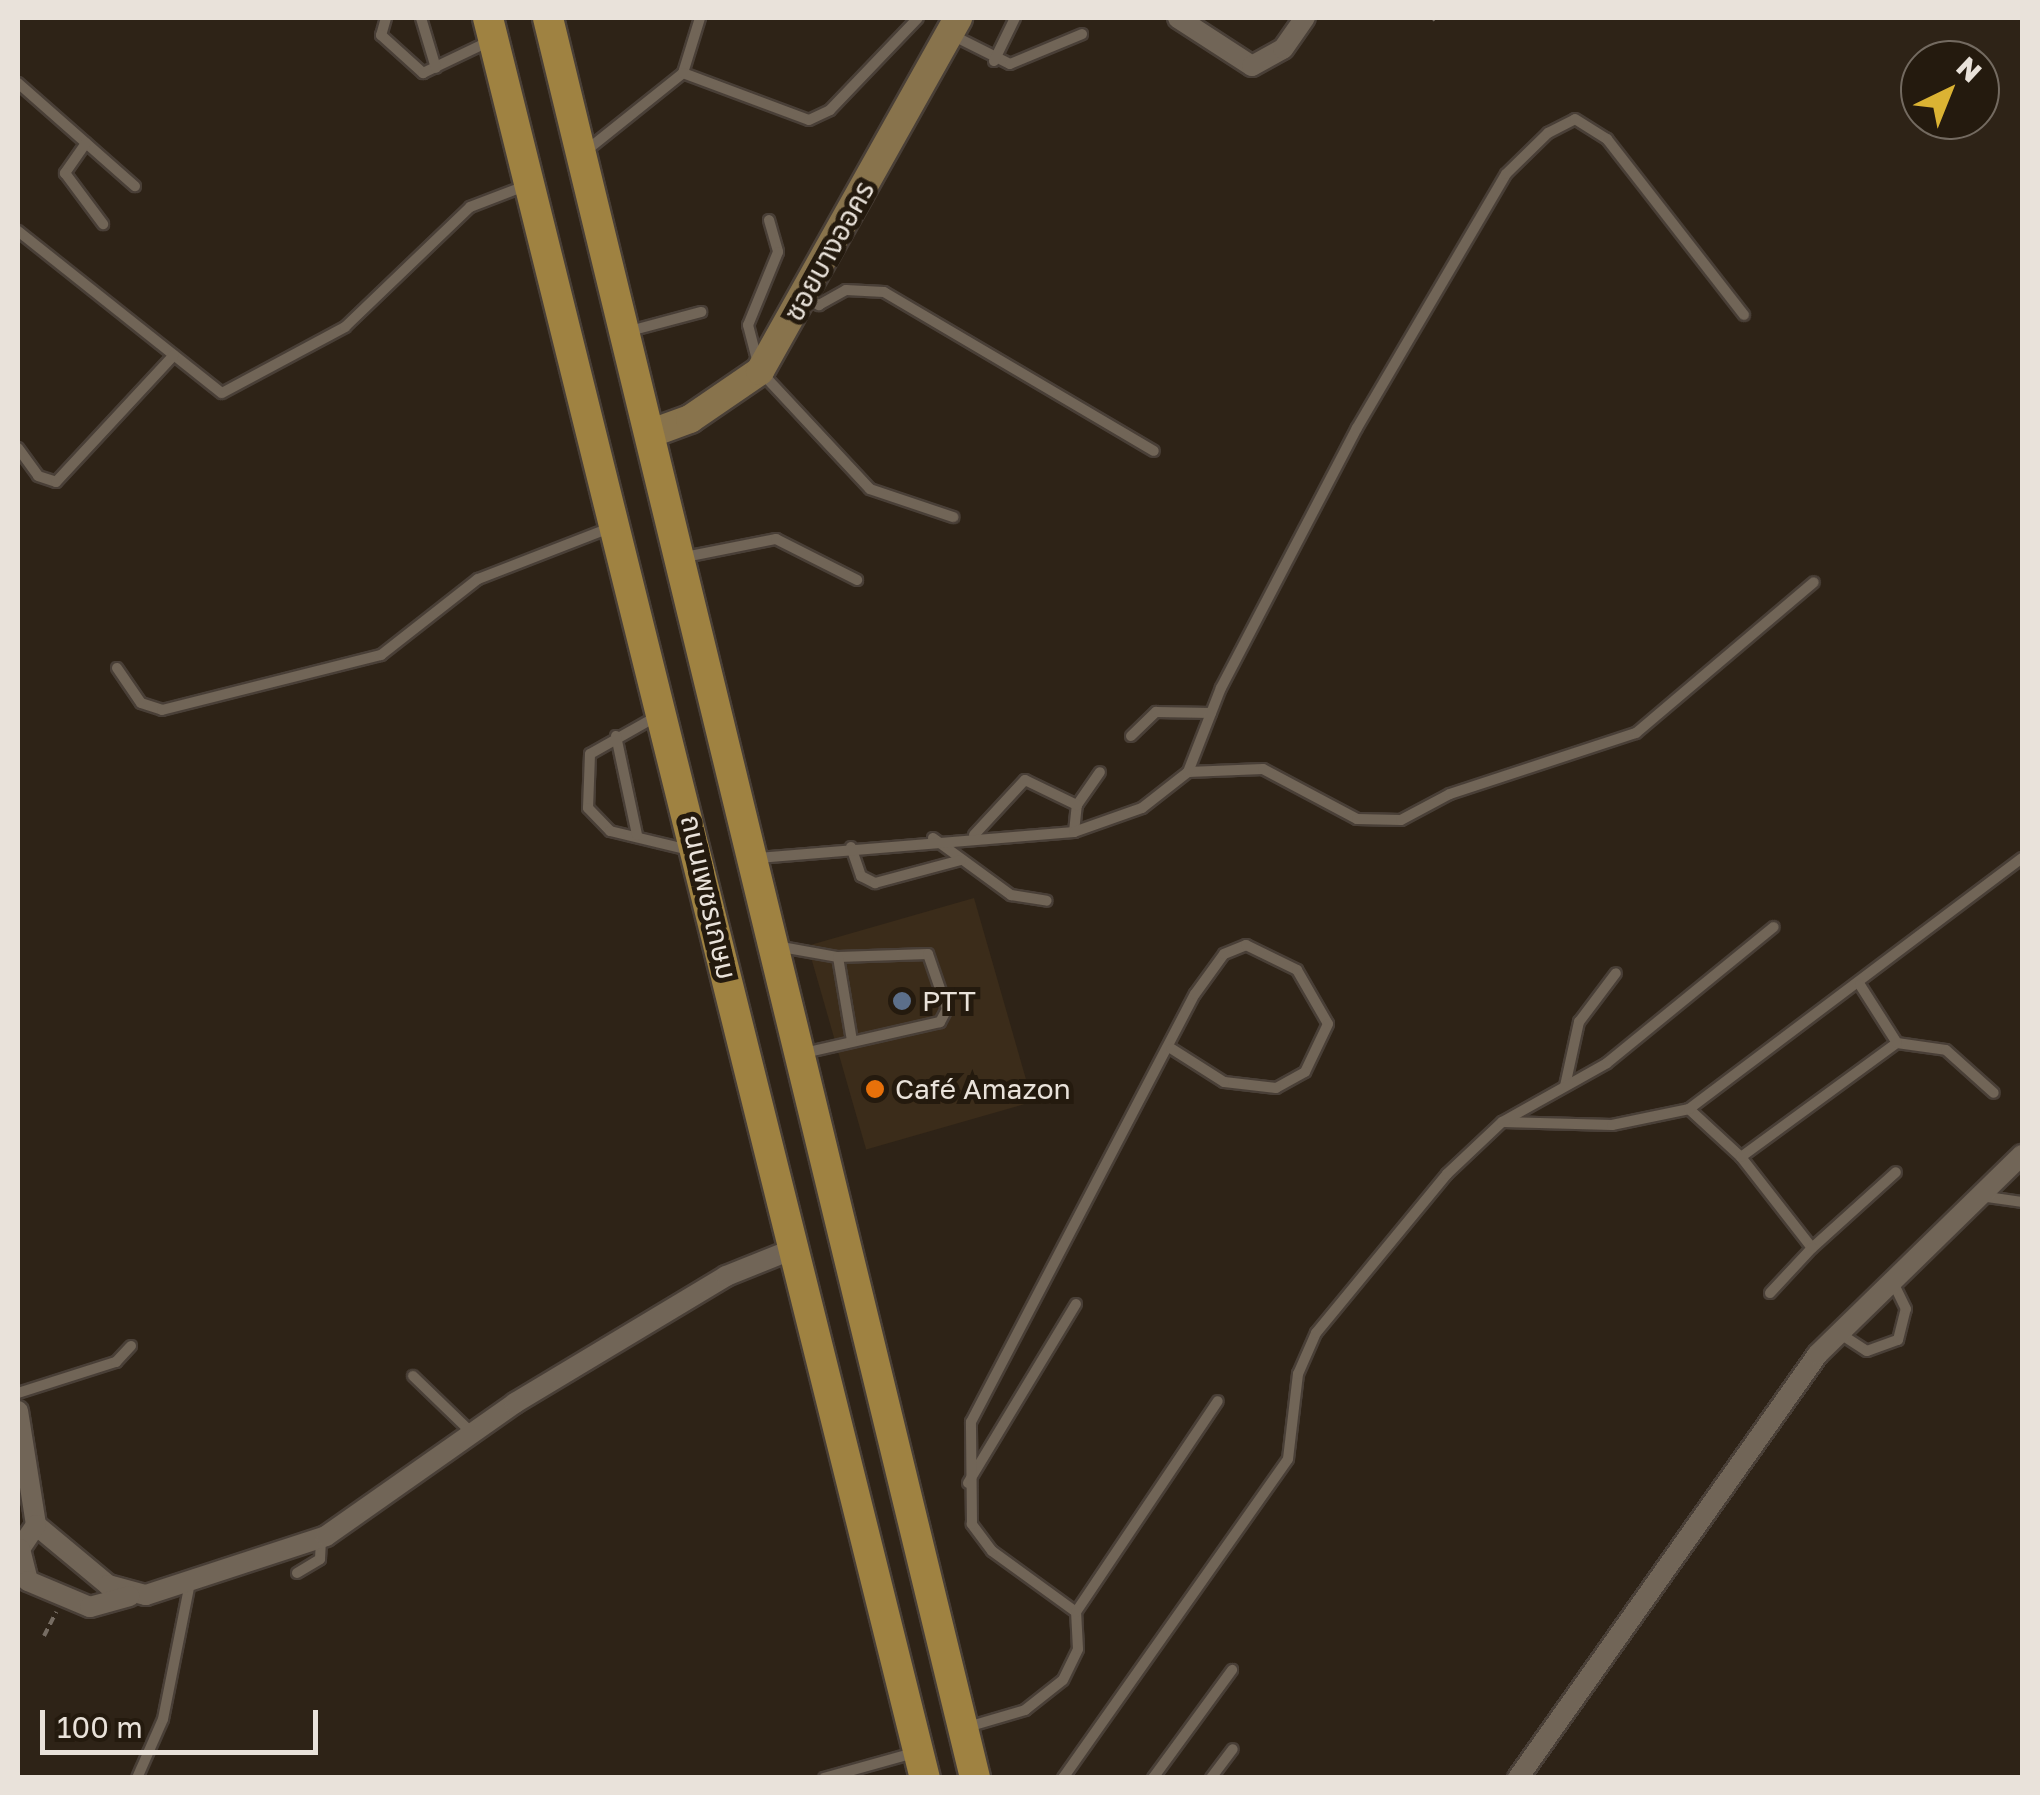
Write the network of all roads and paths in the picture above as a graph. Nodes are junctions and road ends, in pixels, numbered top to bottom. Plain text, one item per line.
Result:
1 (386, 18) edge
2 (421, 18) edge
3 (548, 18) edge
4 (700, 18) edge
5 (918, 18) edge
6 (1015, 18) edge
7 (1178, 18) edge
8 (1305, 18) edge
9 (954, 26) edge
10 (490, 28) edge
11 (1082, 34) dead end
12 (994, 61) junction
13 (436, 68) junction
14 (683, 73) junction
15 (18, 83) edge
16 (86, 143) junction
17 (582, 154) junction
18 (530, 184) junction
19 (135, 186) dead end
20 (769, 220) dead end
21 (104, 224) dead end
22 (18, 231) edge
23 (804, 298) junction
24 (701, 312) dead end
25 (1744, 314) dead end
26 (624, 332) junction
27 (174, 355) junction
28 (760, 371) junction
29 (649, 434) junction
30 (18, 448) edge
31 (1154, 451) dead end
32 (952, 516) dead end
33 (617, 524) junction
34 (679, 558) junction
35 (857, 580) dead end
36 (1814, 582) dead end
37 (117, 668) dead end
38 (665, 713) junction
39 (1212, 713) junction
40 (616, 736) junction
41 (1131, 736) dead end
42 (1100, 772) dead end
43 (1188, 772) junction
44 (1076, 805) junction
45 (1074, 832) junction
46 (974, 834) junction
47 (637, 835) junction
48 (932, 837) junction
49 (851, 847) junction
50 (698, 848) junction
51 (2022, 858) edge
52 (752, 859) junction
53 (961, 860) junction
54 (1046, 901) dead end
55 (1774, 927) dead end
56 (770, 945) junction
57 (838, 957) junction
58 (1616, 973) dead end
59 (1860, 985) junction
60 (852, 1041) junction
61 (1897, 1043) junction
62 (1172, 1049) junction
63 (797, 1054) junction
64 (1565, 1086) junction
65 (1994, 1094) dead end
66 (1689, 1109) junction
67 (1502, 1122) junction
68 (2022, 1155) edge
69 (1741, 1157) junction
70 (1896, 1172) dead end
71 (1980, 1196) junction
72 (2022, 1202) edge
73 (1812, 1248) junction
74 (793, 1249) junction
75 (1892, 1281) junction
76 (1770, 1293) dead end
77 (1076, 1304) dead end
78 (1838, 1333) junction
79 (131, 1346) dead end
80 (413, 1376) dead end
81 (18, 1394) edge
82 (1218, 1401) dead end
83 (18, 1411) edge
84 (471, 1432) junction
85 (968, 1484) junction
86 (36, 1524) junction
87 (321, 1538) junction
88 (297, 1572) dead end
89 (190, 1582) junction
90 (130, 1596) junction
91 (66, 1601) junction
92 (1076, 1612) junction
93 (44, 1636) dead end
94 (1232, 1670) dead end
95 (963, 1728) junction
96 (1233, 1749) dead end
97 (922, 1765) edge
98 (137, 1778) edge
99 (824, 1778) edge
100 (975, 1778) edge
101 (1063, 1778) edge
102 (1153, 1778) edge
103 (1211, 1778) edge
104 (1518, 1778) edge

1 - 13 lane
2 - 13 lane
3 - 17 main road, ถนนเพชรเกษม
4 - 14 lane
5 - 14 lane
6 - 12 lane
7 - 8 street
9 - 12 lane
9 - 23 street, ซอยบางออคร
10 - 13 lane
10 - 18 main road, ถนนเพชรเกษม
11 - 12 lane
14 - 17 lane
15 - 16 lane
16 - 19 lane
16 - 21 lane
17 - 26 main road, ถนนเพชรเกษม
18 - 27 lane
18 - 33 main road, ถนนเพชรเกษม
20 - 28 lane
22 - 27 lane
23 - 28 street, ซอยบางออคร
23 - 31 lane
24 - 26 lane
25 - 39 lane
26 - 29 main road, ถนนเพชรเกษม
27 - 30 lane
28 - 29 street, ซอยบางออคร
28 - 32 lane
29 - 34 main road, ถนนเพชรเกษม
33 - 37 lane
33 - 38 main road, ถนนเพชรเกษม
34 - 35 lane
34 - 52 main road, ถนนเพชรเกษม
36 - 43 lane
38 - 40 lane
38 - 50 main road, ถนนเพชรเกษม
39 - 41 lane
39 - 43 lane
40 - 47 lane
40 - 47 lane
42 - 44 lane
43 - 45 lane
44 - 45 lane
44 - 46 lane
45 - 46 lane
46 - 48 lane
47 - 50 lane
48 - 49 lane
48 - 53 lane
49 - 52 lane
49 - 53 lane
50 - 74 main road, ถนนเพชรเกษม
51 - 59 lane
52 - 56 main road, ถนนเพชรเกษม
53 - 54 lane
55 - 64 lane
56 - 57 lane
56 - 63 main road, ถนนเพชรเกษม
57 - 60 lane
57 - 60 lane
58 - 64 lane
59 - 61 lane
59 - 66 lane
60 - 63 lane
61 - 65 lane
61 - 69 lane
62 - 62 lane
62 - 85 lane
63 - 95 main road, ถนนเพชรเกษม
64 - 67 lane
66 - 67 lane
66 - 69 lane
67 - 101 lane
68 - 71 street
69 - 73 lane
70 - 73 lane
71 - 72 lane
71 - 75 street
73 - 76 lane
74 - 84 street
74 - 97 main road, ถนนเพชรเกษม
75 - 78 street
75 - 78 lane
77 - 85 lane
78 - 104 street
79 - 81 lane
80 - 84 lane
82 - 92 lane
83 - 86 street
84 - 87 street
85 - 92 lane
86 - 90 street
86 - 91 street
87 - 88 lane
87 - 89 street
89 - 90 street
89 - 98 lane
90 - 91 street
91 - 93 path
92 - 95 lane
94 - 102 lane
95 - 100 main road, ถนนเพชรเกษม
96 - 103 lane
97 - 99 lane

